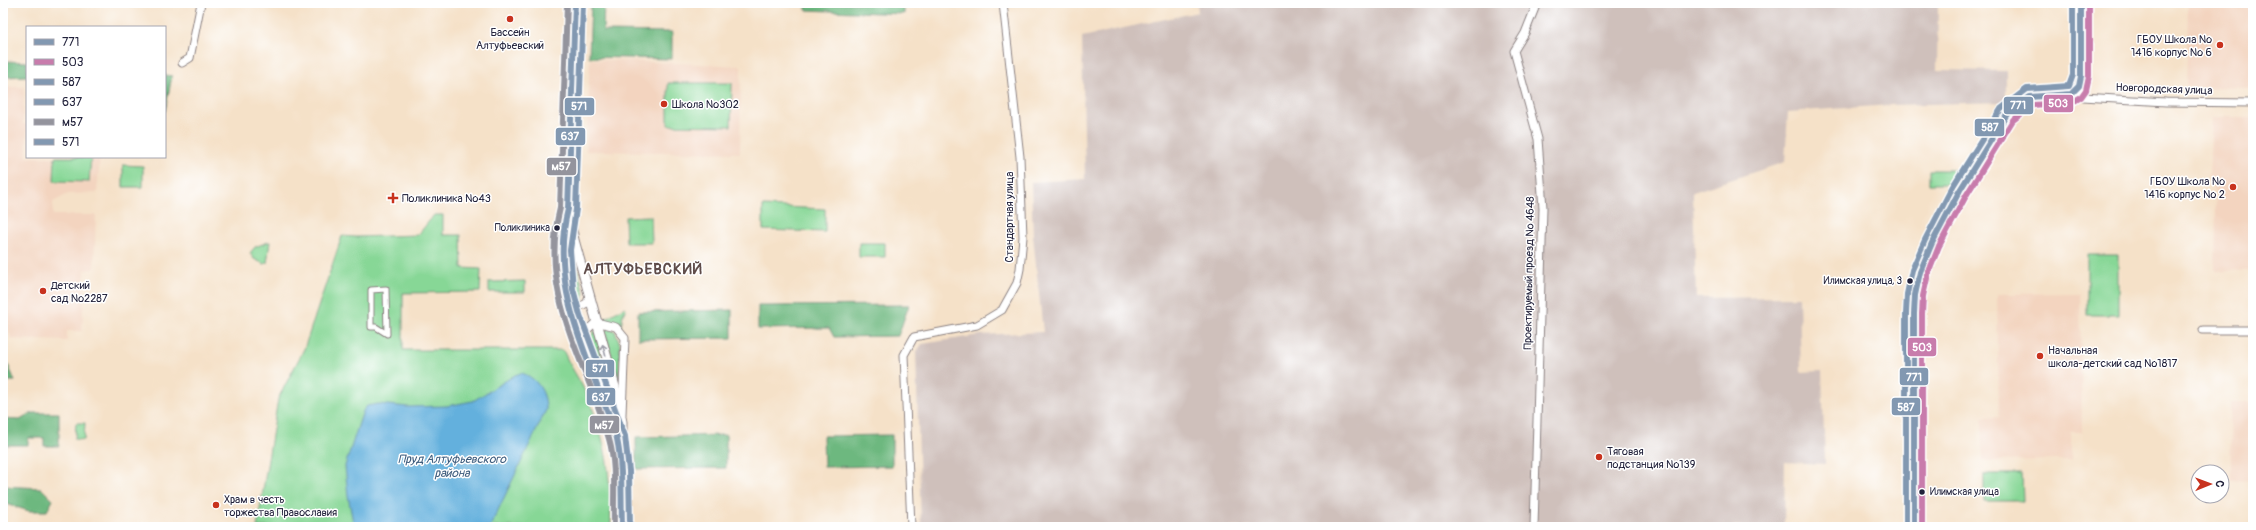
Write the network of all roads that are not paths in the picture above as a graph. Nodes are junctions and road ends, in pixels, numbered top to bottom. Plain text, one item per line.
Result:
1 (201, 3) edge
2 (576, 3) edge
3 (1003, 3) edge
4 (1537, 3) edge
5 (2081, 3) edge
6 (182, 63) dead end
7 (2076, 92) junction
8 (2253, 103) edge
9 (568, 209) junction
10 (386, 290) joint
11 (590, 296) junction
12 (567, 299) junction
13 (596, 322) junction
14 (2203, 330) dead end
15 (2253, 330) edge
16 (582, 344) junction
17 (622, 422) junction
18 (621, 471) junction
19 (622, 527) edge
20 (911, 527) edge
21 (1534, 527) edge
22 (1914, 527) edge

1 - 6 street
2 - 9 main road
3 - 20 street, Стандартная улица
4 - 21 street, Проектируемый проезд № 4648
5 - 7 street
7 - 8 street, Новгородская улица
7 - 22 street
9 - 11 main road
9 - 12 main road
10 - 10 street
11 - 12 street
11 - 13 main road
12 - 16 main road
13 - 16 street
17 -> 13 main road
13 - 17 street
14 - 15 street
16 - 18 main road
17 - 18 main road
18 - 19 main road

